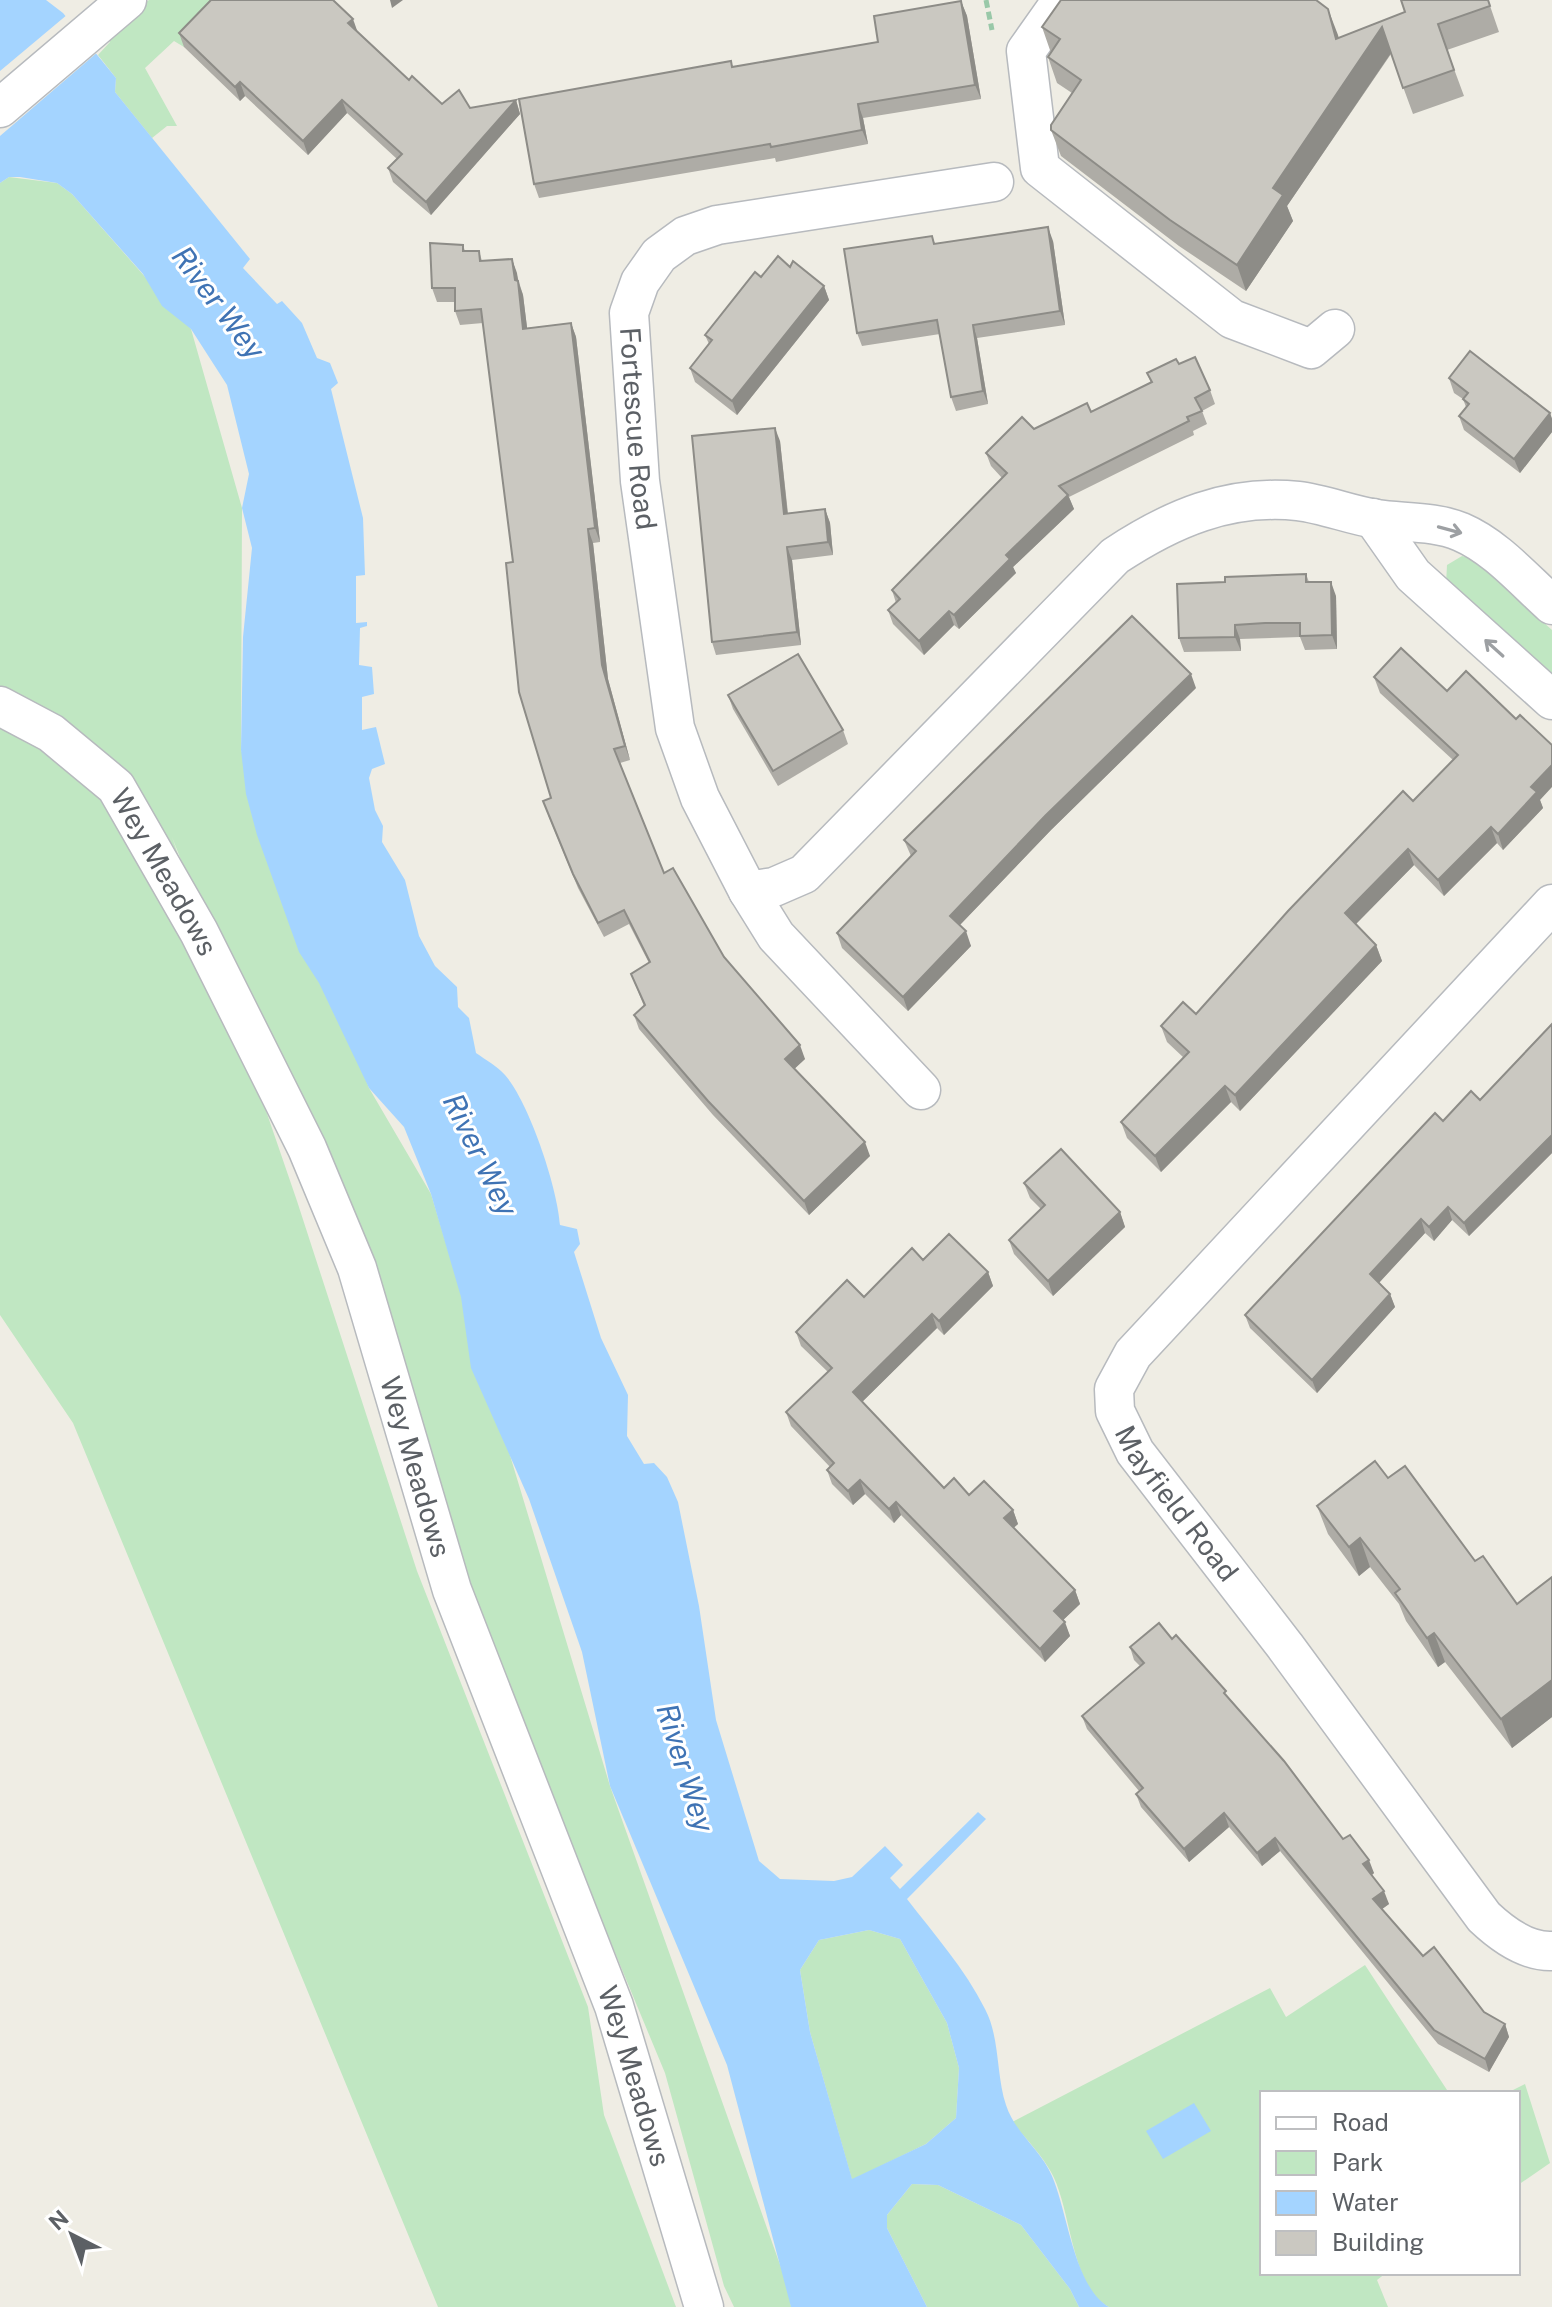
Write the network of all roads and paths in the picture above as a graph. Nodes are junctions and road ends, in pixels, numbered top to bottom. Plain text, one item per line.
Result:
1 (127, 0) edge
2 (1062, 0) edge
3 (0, 108) edge
4 (994, 182) dead end
5 (1335, 329) dead end
6 (1373, 518) junction
7 (1552, 605) edge
8 (1552, 700) edge
9 (0, 706) edge
10 (748, 891) junction
11 (1552, 904) edge
12 (921, 1090) dead end
13 (1552, 1951) edge
14 (704, 2307) edge

1 - 3 street
2 - 5 street
4 - 10 street, Fortescue Road
6 -> 7 street
8 -> 6 street
6 - 10 street
9 - 14 street, Wey Meadows
10 - 12 street, Fortescue Road
11 - 13 street, Mayfield Road

